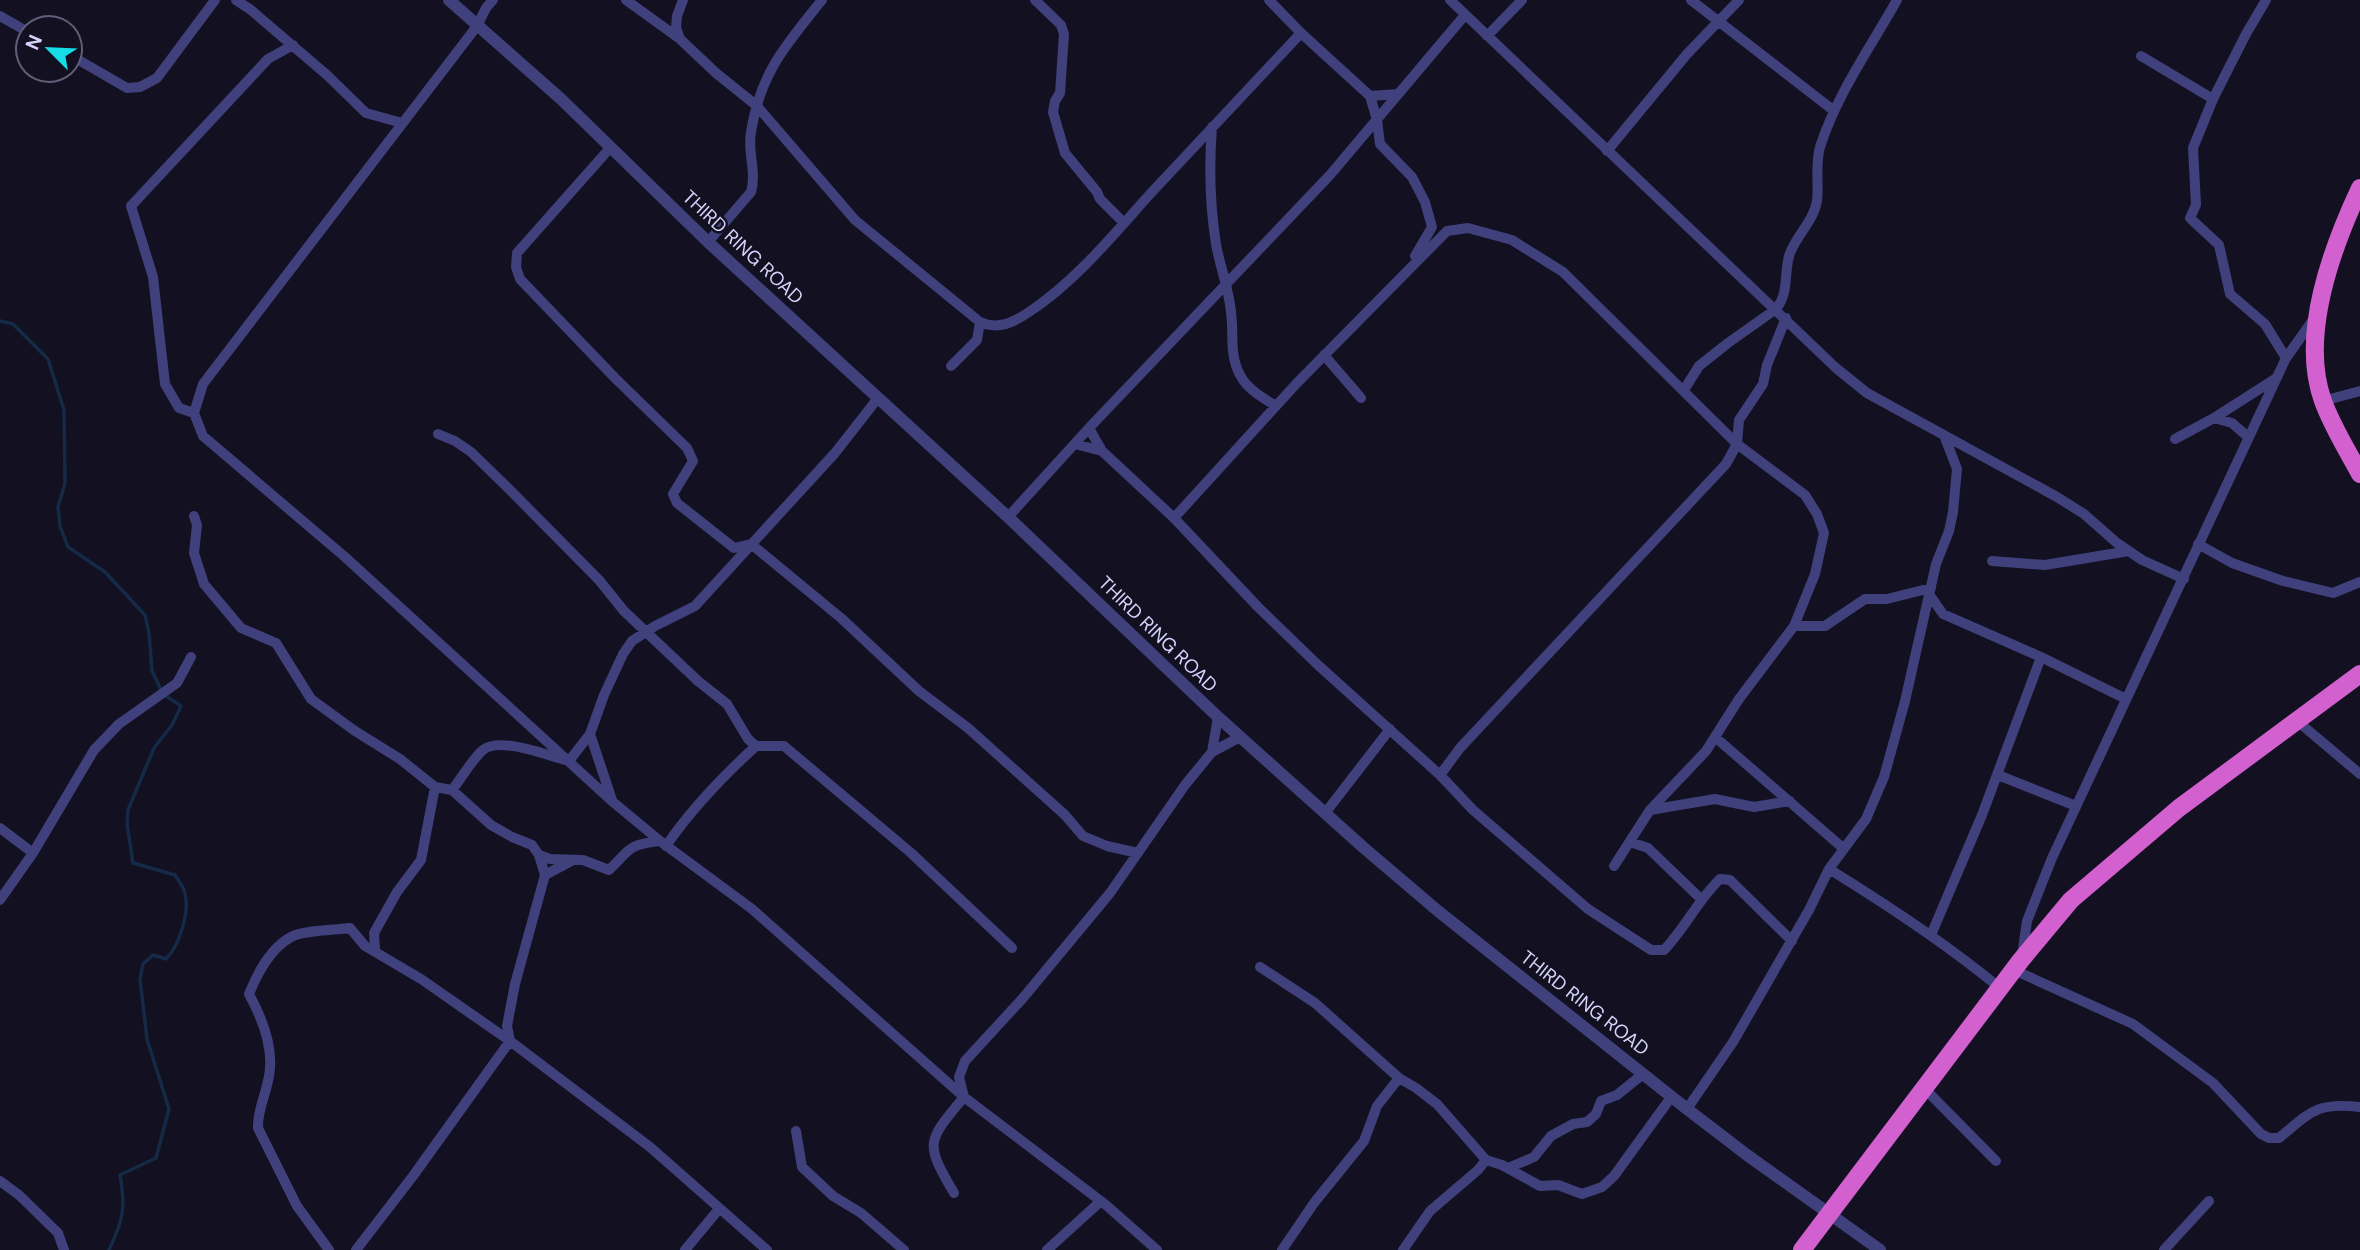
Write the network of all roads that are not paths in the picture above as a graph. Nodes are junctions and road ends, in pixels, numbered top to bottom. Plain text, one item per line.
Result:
1 (215, 0) edge
2 (236, 0) edge
3 (449, 0) edge
4 (493, 0) edge
5 (626, 0) edge
6 (683, 0) edge
7 (822, 0) edge
8 (1035, 0) edge
9 (1269, 0) edge
10 (1450, 0) edge
11 (1522, 0) edge
12 (1691, 0) edge
13 (1740, 0) edge
14 (1897, 0) edge
15 (2266, 0) edge
16 (1465, 15) junction
17 (1718, 22) junction
18 (477, 26) junction
19 (1301, 33) junction
20 (1487, 36) junction
21 (680, 39) junction
22 (293, 45) junction
23 (2141, 56) dead end
24 (84, 63) edge
25 (1398, 94) junction
26 (1370, 96) junction
27 (2213, 99) junction
28 (757, 106) junction
29 (1833, 110) junction
30 (1377, 120) junction
31 (402, 123) junction
32 (1212, 126) junction
33 (610, 148) junction
34 (1607, 151) junction
35 (1187, 153) junction
36 (1209, 164) junction
37 (2360, 188) edge
38 (1124, 223) junction
39 (708, 242) junction
40 (1408, 270) junction
41 (1224, 285) junction
42 (1776, 309) junction
43 (2318, 313) junction
44 (1786, 318) junction
45 (980, 322) junction
46 (1324, 355) junction
47 (2286, 358) junction
48 (951, 366) dead end
49 (2276, 378) junction
50 (1684, 390) junction
51 (2360, 391) edge
52 (878, 398) junction
53 (1361, 398) dead end
54 (2323, 401) junction
55 (1276, 406) junction
56 (194, 413) junction
57 (2214, 418) junction
58 (1089, 428) junction
59 (438, 434) dead end
60 (1944, 435) junction
61 (2248, 437) junction
62 (2175, 439) dead end
63 (1737, 443) junction
64 (1075, 444) junction
65 (1102, 451) junction
66 (1972, 452) junction
67 (1957, 469) junction
68 (2360, 474) edge
69 (194, 516) dead end
70 (1008, 517) junction
71 (1174, 518) junction
72 (751, 544) junction
73 (2198, 544) junction
74 (2129, 551) junction
75 (1992, 561) dead end
76 (2184, 579) junction
77 (2360, 582) edge
78 (1930, 591) junction
79 (1943, 614) junction
80 (1924, 617) junction
81 (1794, 626) junction
82 (647, 633) junction
83 (191, 657) dead end
84 (2041, 657) junction
85 (2360, 674) edge
86 (2126, 699) junction
87 (1218, 717) junction
88 (2296, 719) junction
89 (1390, 729) junction
90 (590, 734) junction
91 (1240, 737) junction
92 (1714, 737) junction
93 (756, 746) junction
94 (1212, 752) junction
95 (569, 761) junction
96 (2360, 774) edge
97 (1440, 775) junction
98 (1998, 775) junction
99 (435, 787) junction
100 (452, 790) junction
101 (1790, 801) junction
102 (613, 802) junction
103 (2076, 806) junction
104 (1650, 810) junction
105 (1326, 812) junction
106 (0, 828) edge
107 (1630, 842) junction
108 (663, 844) junction
109 (1844, 849) junction
110 (33, 853) junction
111 (1138, 853) junction
112 (539, 855) junction
113 (550, 859) junction
114 (573, 859) junction
115 (1614, 866) dead end
116 (1829, 869) junction
117 (545, 875) junction
118 (0, 900) edge
119 (1702, 900) junction
120 (1931, 935) junction
121 (1792, 940) junction
122 (1012, 948) dead end
123 (376, 950) junction
124 (2018, 965) junction
125 (1260, 967) dead end
126 (2001, 989) junction
127 (510, 1041) junction
128 (1643, 1074) junction
129 (1399, 1078) junction
130 (1924, 1088) junction
131 (1672, 1096) junction
132 (964, 1097) junction
133 (2360, 1107) edge
134 (1688, 1109) junction
135 (796, 1131) dead end
136 (1486, 1160) junction
137 (1996, 1161) dead end
138 (1508, 1168) junction
139 (0, 1181) edge
140 (954, 1193) dead end
141 (1101, 1201) junction
142 (2209, 1201) dead end
143 (719, 1209) junction
144 (1829, 1213) junction
145 (2170, 1248) edge
146 (64, 1250) edge
147 (329, 1250) edge
148 (356, 1250) edge
149 (685, 1250) edge
150 (767, 1250) edge
151 (904, 1250) edge
152 (1047, 1250) edge
153 (1157, 1250) edge
154 (1282, 1250) edge
155 (1403, 1250) edge
156 (1801, 1250) edge
157 (1880, 1250) edge

1 - 24 street
2 - 22 street
3 - 18 street, THIRD RING ROAD
4 - 18 street
5 - 21 street
6 - 21 street
7 - 28 street
8 - 38 street
9 - 19 street
10 - 16 street
11 - 20 street
12 - 17 street
13 - 17 street
14 - 29 street
15 - 27 street
16 - 20 street
16 - 25 street
17 - 29 street
17 - 34 street
18 - 31 street
18 - 33 street, THIRD RING ROAD
19 - 26 street
19 - 32 street
20 - 34 street
21 - 28 street
22 - 31 street
22 - 56 street
23 - 27 street
25 - 26 street
25 - 30 street
26 - 30 street
27 - 47 street
28 - 39 street
28 - 45 street
29 - 42 street
30 - 40 street
30 - 41 street
31 - 56 street
32 - 35 street
32 - 36 street
33 - 39 street, THIRD RING ROAD
33 - 72 street
34 - 42 street
35 - 36 street
35 - 38 street
36 - 41 street
37 - 43 highway
38 - 45 street
39 - 52 street, THIRD RING ROAD
40 - 46 street
40 - 50 street
41 - 55 street
41 - 58 street
42 - 44 street
42 - 50 street
43 - 47 street
43 - 54 highway
44 - 60 street
44 - 63 street
45 - 48 street
46 - 53 street
46 - 55 street
47 - 49 street
49 - 57 street
49 - 61 street
50 - 63 street
51 - 54 street
52 - 70 street, THIRD RING ROAD
52 - 72 street
54 - 68 highway
55 - 71 street
56 - 95 street
57 - 61 street
57 - 62 street
58 - 64 street
58 - 65 street
59 - 82 street
60 - 66 street
60 - 67 street
61 - 73 street
63 - 81 street
63 - 97 street
64 - 65 street
64 - 70 street
65 - 71 street
66 - 67 street
66 - 74 street
67 - 78 street
69 - 99 street
70 - 87 street, THIRD RING ROAD
71 - 89 street
72 - 82 street
72 - 111 street
73 - 76 street
73 - 77 street
74 - 75 street
74 - 76 street
76 - 86 street
78 - 79 street
78 - 80 street
78 - 81 street
79 - 80 street
79 - 84 street
80 - 109 street
81 - 92 street
82 - 90 street
82 - 93 street
83 - 110 street
84 - 86 street
84 - 98 street
85 - 88 highway
86 - 103 street
87 - 91 street, THIRD RING ROAD
87 - 94 street
88 - 96 street
88 - 124 highway
89 - 97 street
89 - 105 street
90 - 95 street
90 - 102 street
91 - 94 street
91 - 105 street, THIRD RING ROAD
92 - 101 street
92 - 104 street
93 - 108 street
93 - 122 street
94 - 111 street
95 - 100 street
95 - 102 street
97 - 119 street
98 - 103 street
98 - 120 street
99 - 100 street
99 - 123 street
100 - 112 street
101 - 104 street
101 - 109 street
102 - 108 street
103 - 124 street
104 - 107 street
105 - 128 street, THIRD RING ROAD
106 - 110 street
107 - 115 street
107 - 119 street
108 - 114 street
108 - 132 street
109 - 116 street
110 - 118 street
111 - 132 street
112 - 113 street
112 - 117 street
113 - 114 street
113 - 117 street
114 - 117 street
116 - 120 street
116 - 121 street
117 - 127 street
119 - 121 street
120 - 126 street
121 - 134 street
123 - 127 street
123 - 147 street
124 - 126 highway
124 - 133 street
125 - 129 street
126 - 130 highway
127 - 143 street
127 - 148 street
128 - 131 street, THIRD RING ROAD
128 - 138 street
129 - 136 street
129 - 154 street
130 - 137 street
130 - 144 highway
131 - 134 street, THIRD RING ROAD
131 - 138 street
132 - 140 street
132 - 141 street
134 - 144 street, THIRD RING ROAD
135 - 151 street
136 - 138 street
136 - 155 street
139 - 146 street
141 - 152 street
141 - 153 street
142 - 145 street
143 - 149 street
143 - 150 street
144 - 156 highway
144 - 157 street, THIRD RING ROAD

